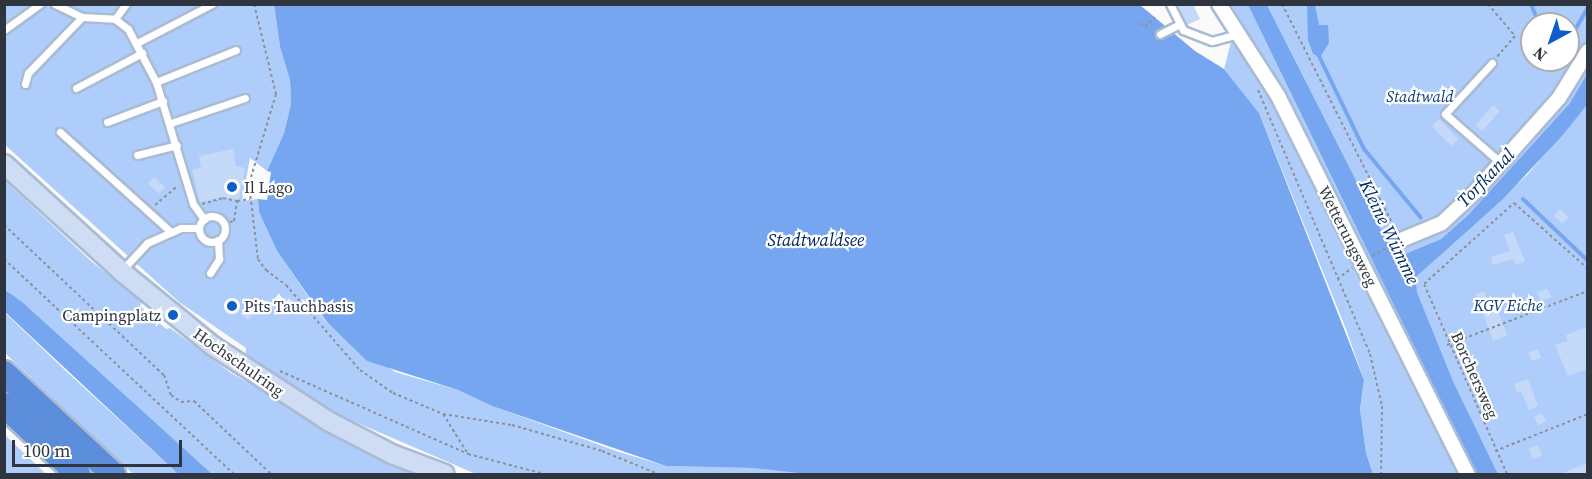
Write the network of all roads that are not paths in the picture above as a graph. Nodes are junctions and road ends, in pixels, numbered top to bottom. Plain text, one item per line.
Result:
1 (40, 4) edge
2 (55, 4) edge
3 (126, 4) edge
4 (212, 4) edge
5 (1170, 4) edge
6 (1219, 4) edge
7 (82, 17) junction
8 (116, 19) junction
9 (1180, 24) junction
10 (4, 30) edge
11 (1160, 34) dead end
12 (1241, 34) junction
13 (137, 43) junction
14 (236, 50) dead end
15 (1587, 51) edge
16 (142, 53) junction
17 (1492, 63) road end
18 (156, 82) junction
19 (25, 84) dead end
20 (76, 88) dead end
21 (245, 98) dead end
22 (163, 101) junction
23 (107, 122) dead end
24 (171, 123) junction
25 (60, 132) dead end
26 (177, 145) junction
27 (137, 155) dead end
28 (1501, 163) junction
29 (4, 164) edge
30 (204, 219) junction
31 (199, 228) junction
32 (170, 231) junction
33 (218, 240) junction
34 (1396, 242) road end
35 (121, 272) junction
36 (210, 273) dead end
37 (4, 373) edge
38 (4, 405) edge
39 (78, 474) edge
40 (112, 474) edge
41 (445, 474) edge
42 (1467, 474) edge

1 - 10 lane
2 - 7 lane
3 - 8 lane
4 - 13 lane
5 - 9 lane
6 - 12 street, Wetterungsweg
7 - 8 lane
7 - 19 lane
8 - 13 lane
9 - 11 lane
9 - 12 lane
12 - 42 street, Wetterungsweg
13 - 16 lane
14 - 18 lane
15 - 28 street
16 - 18 lane
16 - 20 lane
17 - 28 lane
18 - 22 lane
21 - 24 lane
22 - 23 lane
22 - 24 lane
24 - 26 lane
25 - 32 lane
26 - 27 lane
26 - 30 lane
28 - 34 street
29 - 35 street, Hochschulring
30 - 31 lane
30 - 33 lane
31 - 32 lane
31 - 33 lane
32 - 35 lane
33 - 36 lane
35 - 41 street, Hochschulring
37 - 40 highway
38 - 39 highway

